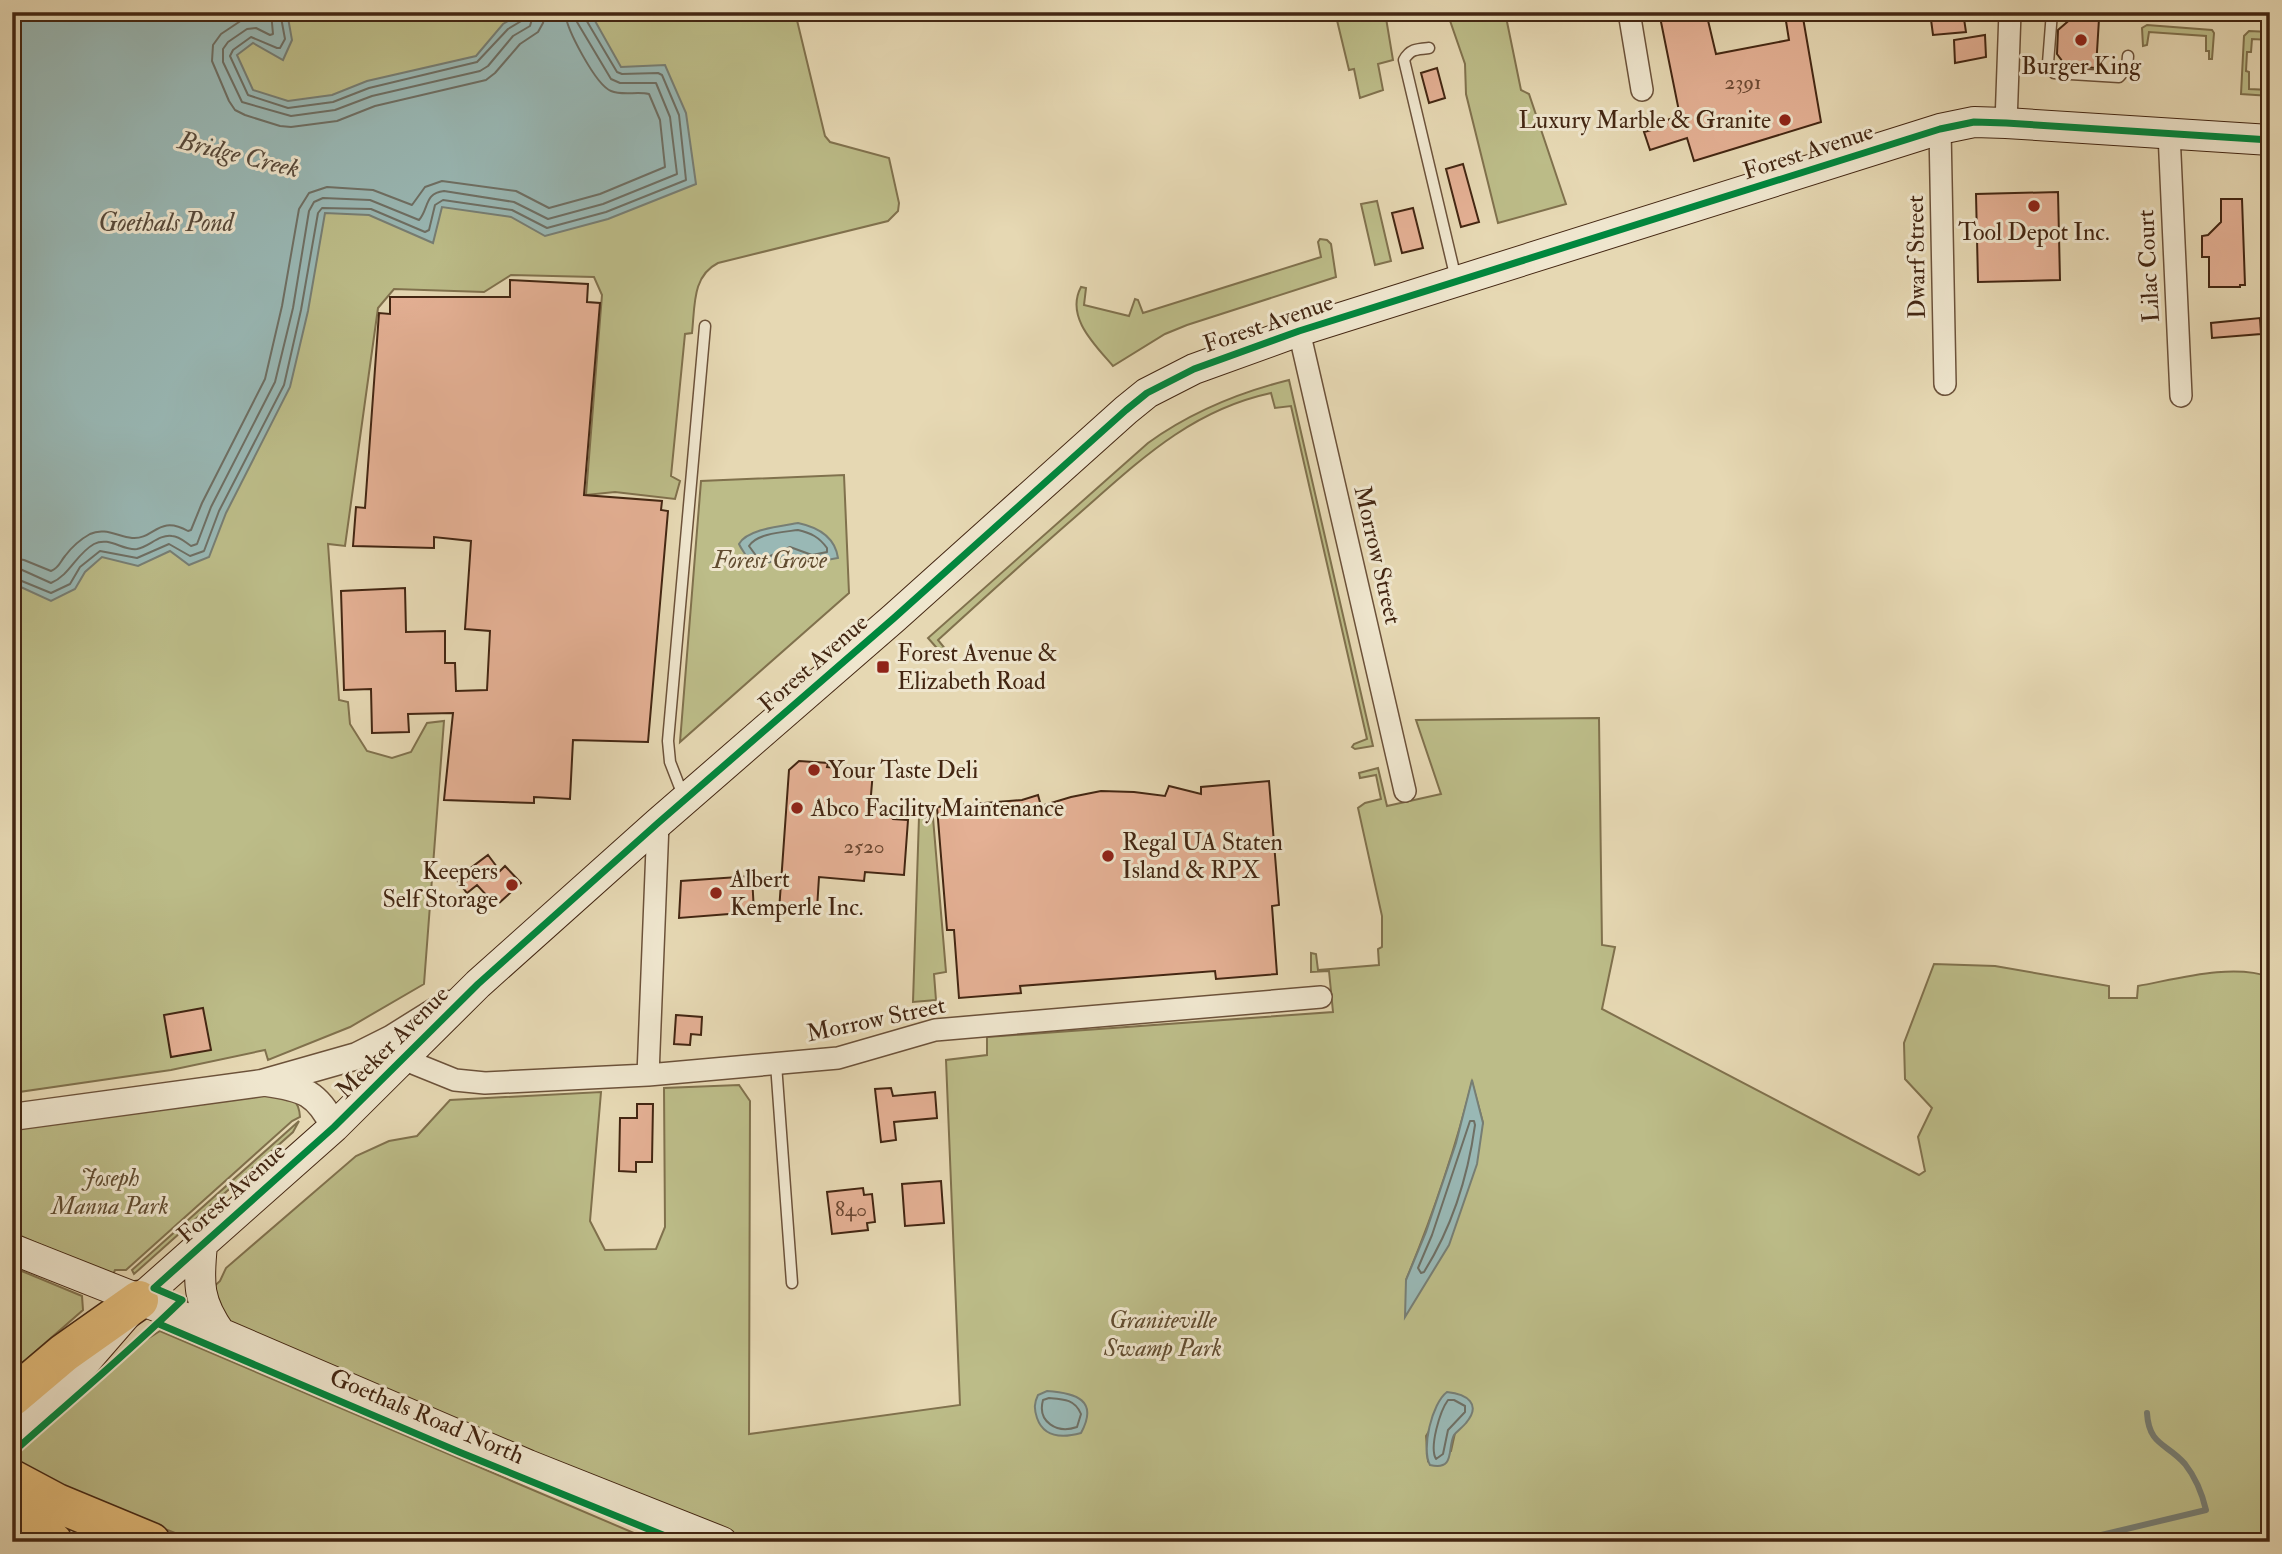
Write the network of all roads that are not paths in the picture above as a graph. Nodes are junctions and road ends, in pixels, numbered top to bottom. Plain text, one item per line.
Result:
1 (1629, 12) edge
2 (2010, 12) edge
3 (2053, 12) edge
4 (1429, 48) dead end
5 (2128, 56) dead end
6 (1642, 90) dead end
7 (2006, 123) junction
8 (1940, 129) junction
9 (2169, 133) junction
10 (2270, 140) edge
11 (1457, 282) junction
12 (705, 326) dead end
13 (1299, 331) junction
14 (1945, 384) dead end
15 (2180, 396) dead end
16 (1405, 791) dead end
17 (685, 800) junction
18 (658, 823) junction
19 (478, 984) junction
20 (1321, 997) dead end
21 (403, 1059) junction
22 (776, 1064) junction
23 (648, 1075) junction
24 (262, 1083) junction
25 (12, 1117) edge
26 (334, 1127) junction
27 (201, 1245) junction
28 (12, 1250) edge
29 (792, 1283) dead end
30 (139, 1300) junction
31 (221, 1334) junction
32 (12, 1397) edge
33 (12, 1429) edge
34 (18, 1492) edge
35 (53, 1542) edge
36 (152, 1542) edge
37 (722, 1542) edge

1 - 6 street
2 - 7 street
3 - 5 lane
4 - 11 lane
7 - 8 main road, Forest Avenue
7 - 9 main road, Forest Avenue
8 - 11 main road, Forest Avenue
8 - 14 street, Dwarf Street
9 - 10 main road, Forest Avenue
9 - 15 street, Lilac Court
11 - 13 main road, Forest Avenue
12 - 17 lane
13 - 16 street, Morrow Street
13 - 17 main road, Forest Avenue
17 - 18 main road, Forest Avenue
18 - 19 main road, Forest Avenue
18 - 23 street
19 - 21 main road, Meeker Avenue
19 - 24 street, Forest Avenue
20 - 22 street, Morrow Street
21 - 23 street, Morrow Street
21 - 26 main road, Meeker Avenue
22 - 23 street, Morrow Street
22 - 29 lane
24 - 25 street, Forest Avenue
24 - 26 street, Forest Avenue
26 - 27 main road, Forest Avenue
27 - 30 main road, Forest Avenue
27 - 31 main road
28 - 30 main road, Goethals Road North
30 - 31 main road, Goethals Road North
30 - 32 highway
30 - 33 main road, Forest Avenue
31 - 37 main road, Goethals Road North
34 - 35 highway
34 - 36 highway

